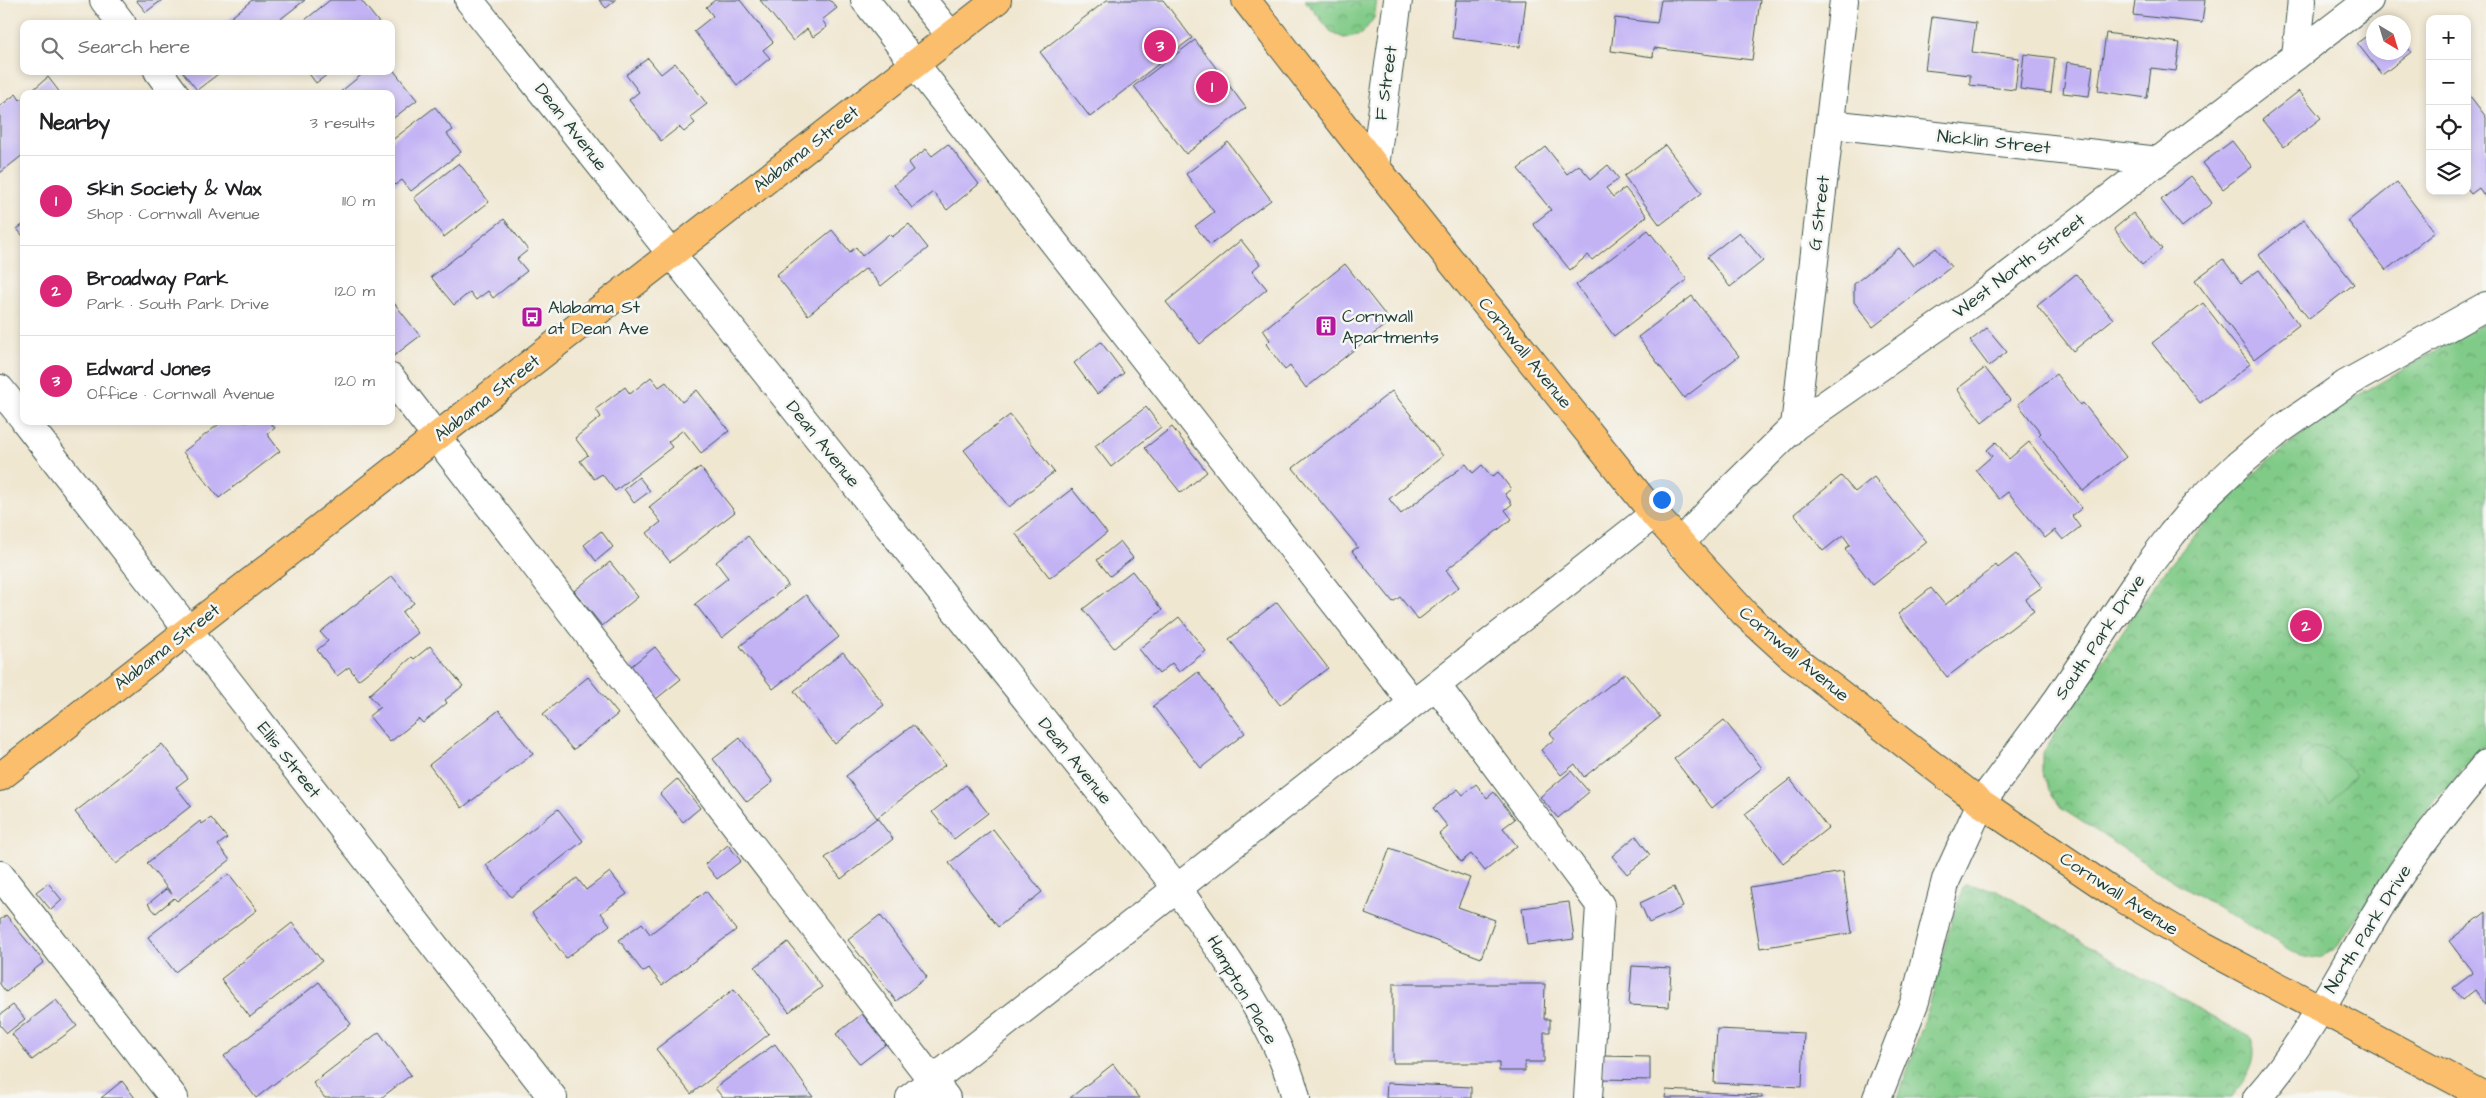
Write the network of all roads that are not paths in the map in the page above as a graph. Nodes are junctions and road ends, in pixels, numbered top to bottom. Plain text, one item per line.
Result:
1 (104, 0) edge
2 (470, 0) edge
3 (865, 0) edge
4 (922, 0) edge
5 (997, 0) edge
6 (1246, 0) edge
7 (1398, 0) edge
8 (1844, 0) edge
9 (2302, 0) edge
10 (2369, 0) edge
11 (119, 20) edge
12 (951, 36) junction
13 (2296, 56) junction
14 (916, 63) junction
15 (161, 75) edge
16 (173, 90) edge
17 (1830, 124) junction
18 (2159, 161) junction
19 (1374, 166) junction
20 (672, 254) junction
21 (2486, 306) edge
22 (395, 383) edge
23 (0, 389) edge
24 (20, 415) edge
25 (28, 425) edge
26 (1795, 426) junction
27 (436, 437) junction
28 (1654, 514) junction
29 (1680, 544) junction
30 (189, 631) junction
31 (1436, 685) junction
32 (1413, 703) junction
33 (2486, 764) edge
34 (0, 777) edge
35 (1981, 803) junction
36 (0, 875) edge
37 (1177, 888) junction
38 (2318, 1010) junction
39 (939, 1089) edge
40 (2486, 1097) edge
41 (174, 1098) edge
42 (553, 1098) edge
43 (910, 1098) edge
44 (1296, 1098) edge
45 (1588, 1098) edge
46 (1877, 1098) edge
47 (2257, 1098) edge

1 - 11 street
2 - 20 street, Dean Avenue
3 - 14 street
4 - 12 street
5 - 12 main road, Alabama Street
6 - 19 main road, Cornwall Avenue
7 - 19 street, F Street
8 - 17 street, G Street
9 - 13 street
10 - 13 street, West North Street
12 - 14 main road, Alabama Street
13 - 18 street, West North Street
14 - 20 main road, Alabama Street
14 - 32 street
15 - 16 street
17 - 18 street, Nicklin Street
17 - 26 street, G Street
18 - 26 street, West North Street
19 - 28 main road, Cornwall Avenue
20 - 27 main road, Alabama Street
20 - 37 street, Dean Avenue
21 - 35 street, South Park Drive
22 - 27 street
23 - 24 street, Ellis Street
25 - 30 street, Ellis Street
26 - 29 street, West North Street
27 - 30 main road, Alabama Street
27 - 39 street
28 - 29 main road, Cornwall Avenue
28 - 31 street
29 - 35 main road, Cornwall Avenue
30 - 34 main road, Alabama Street
30 - 42 street, Ellis Street
31 - 32 street
31 - 45 street
32 - 37 street
33 - 38 street, North Park Drive
35 - 38 main road, Cornwall Avenue
35 - 46 street, South Park Drive
36 - 41 street
37 - 39 street
37 - 44 street, Hampton Place
38 - 40 main road, Cornwall Avenue
38 - 47 street, North Park Drive
39 - 43 street

